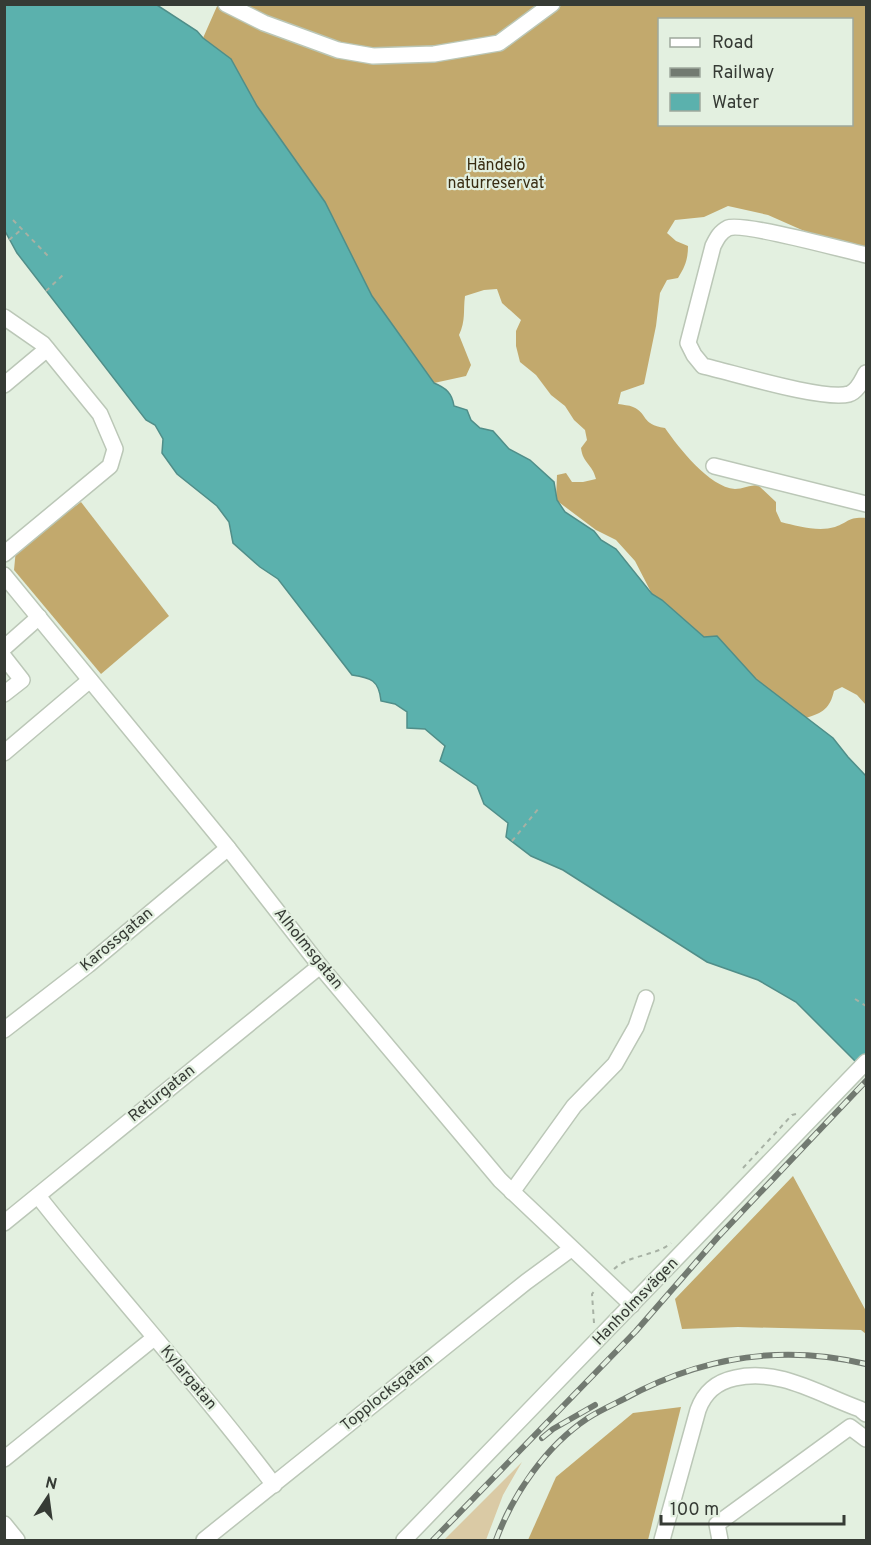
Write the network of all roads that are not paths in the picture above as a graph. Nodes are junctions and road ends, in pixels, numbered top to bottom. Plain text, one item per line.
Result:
1 (226, 4) edge
2 (552, 4) edge
3 (867, 255) edge
4 (4, 317) edge
5 (47, 349) junction
6 (867, 373) edge
7 (4, 386) edge
8 (714, 466) dead end
9 (867, 504) edge
10 (4, 554) edge
11 (4, 575) edge
12 (39, 617) junction
13 (4, 648) edge
14 (4, 657) edge
15 (90, 680) junction
16 (4, 694) edge
17 (4, 753) edge
18 (228, 848) junction
19 (320, 966) junction
20 (646, 998) dead end
21 (4, 1030) edge
22 (864, 1065) edge
23 (512, 1192) junction
24 (38, 1196) junction
25 (4, 1223) edge
26 (571, 1249) junction
27 (632, 1305) junction
28 (154, 1338) junction
29 (867, 1414) edge
30 (867, 1438) edge
31 (4, 1459) edge
32 (274, 1485) junction
33 (4, 1524) edge
34 (17, 1540) edge
35 (204, 1540) edge
36 (404, 1540) edge
37 (662, 1540) edge
38 (720, 1540) edge

1 - 2 street
3 - 6 street
4 - 5 street
5 - 7 street
5 - 10 street
8 - 9 street
11 - 12 street, Alholmsgatan
12 - 13 street
12 - 15 street, Alholmsgatan
14 - 16 street
15 - 17 street
15 - 18 street, Alholmsgatan
18 - 19 street, Alholmsgatan
18 - 21 street, Karossgatan
19 - 23 street, Alholmsgatan
19 - 24 street, Returgatan
20 - 23 street
22 - 27 street, Hanholmsvägen
23 - 26 street, Alholmsgatan
24 - 25 street, Returgatan
24 - 28 street
26 - 27 street, Alholmsgatan
26 - 32 street, Topplocksgatan
27 - 36 street, Hanholmsvägen
28 - 31 street, Kylargatan
28 - 32 street, Kylargatan
29 - 37 street
30 - 38 street
32 - 35 street, Topplocksgatan
33 - 34 street

